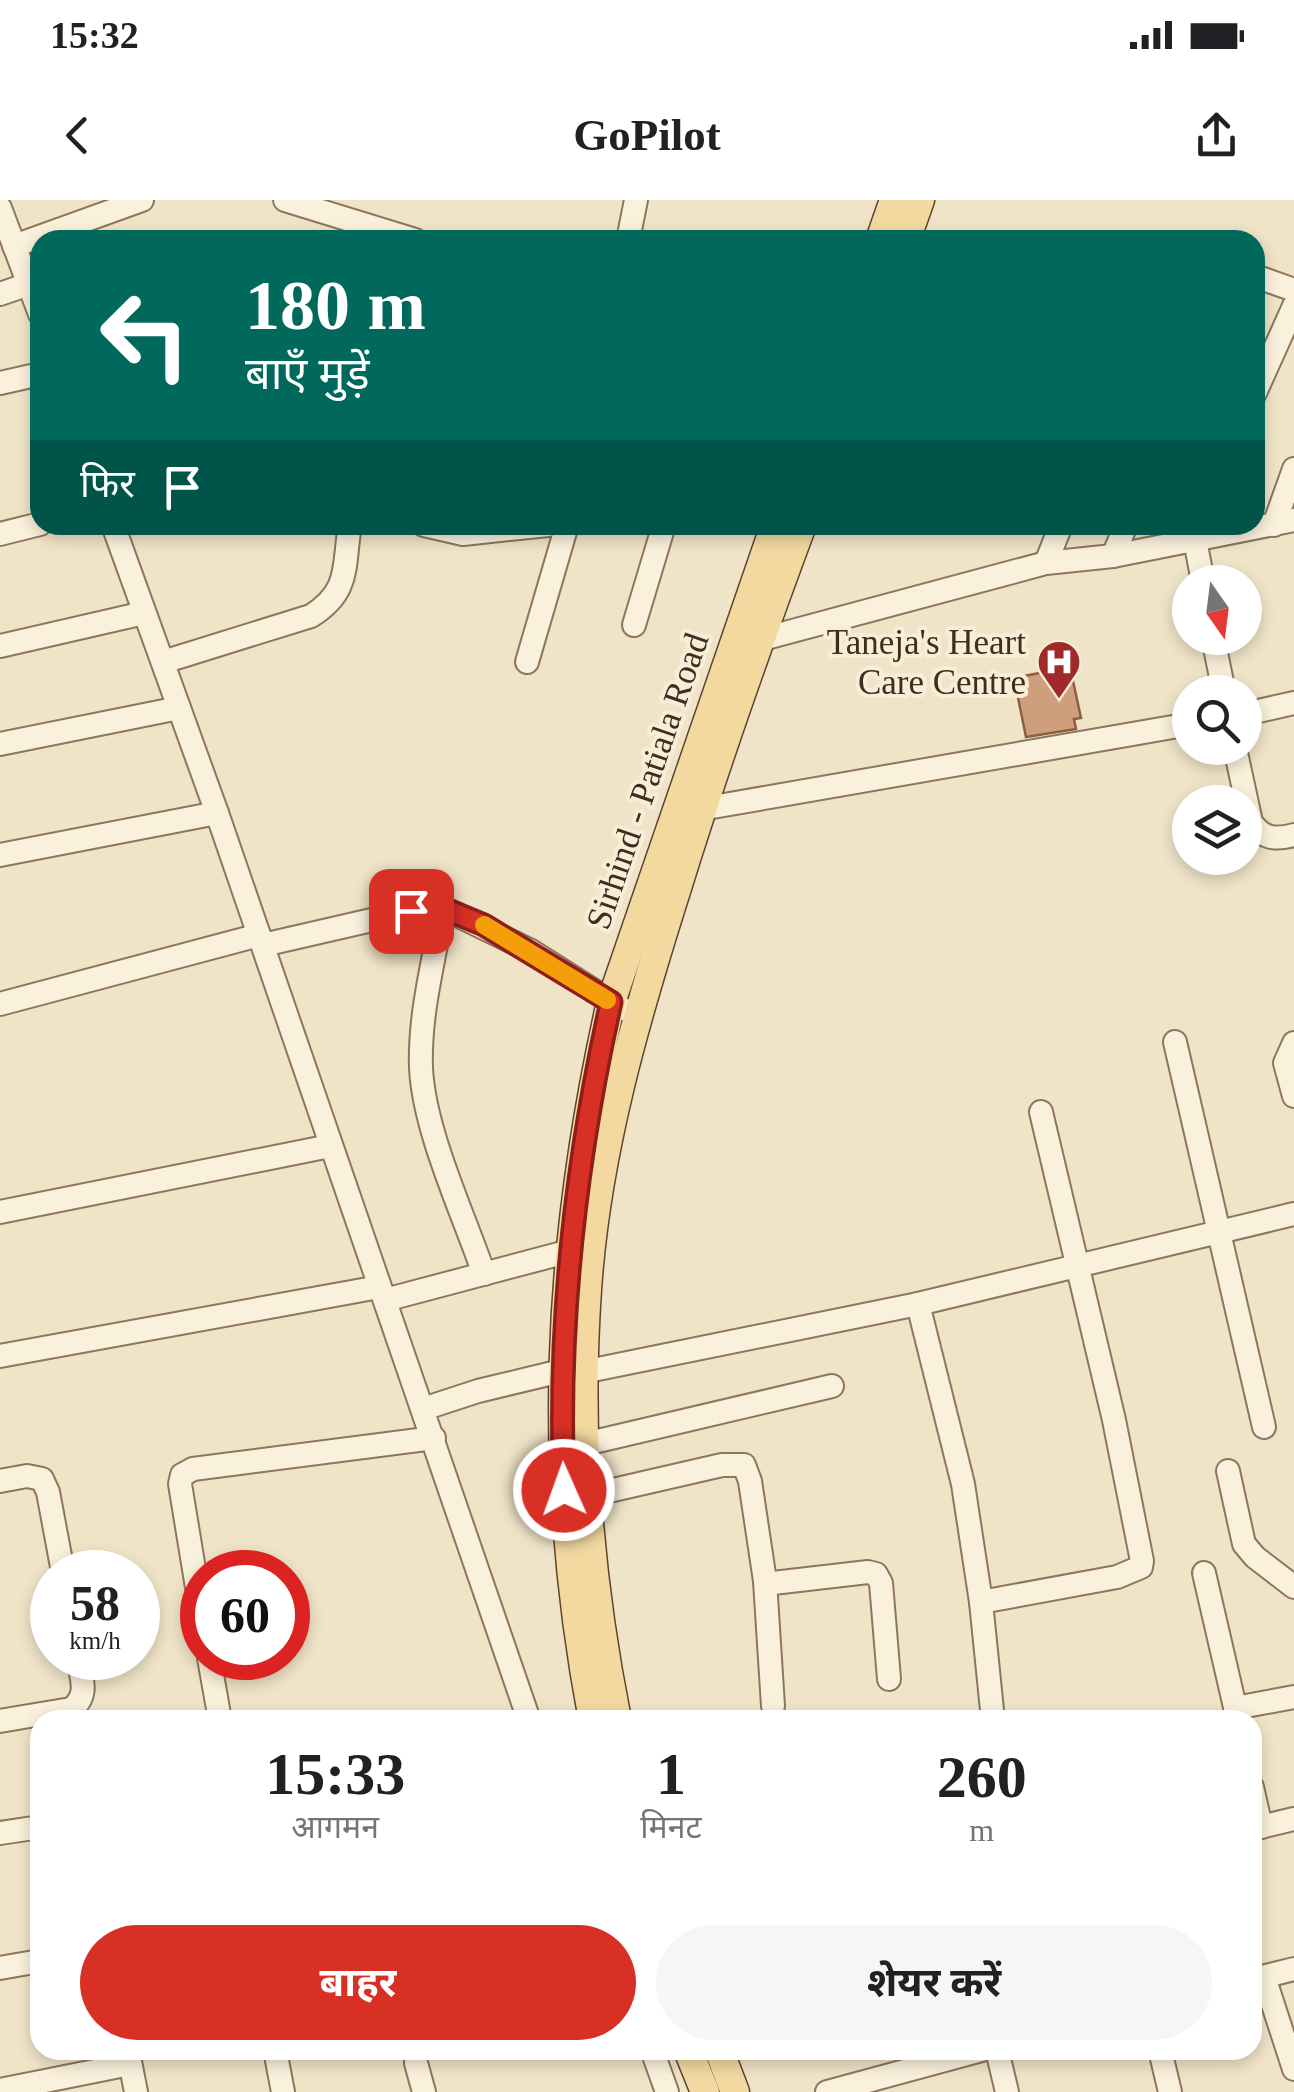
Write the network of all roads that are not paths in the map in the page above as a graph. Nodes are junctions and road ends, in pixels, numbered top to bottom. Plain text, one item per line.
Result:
1 (142, 200) edge
2 (285, 200) edge
3 (636, 200) edge
4 (894, 200) edge
5 (920, 200) edge
6 (0, 208) edge
7 (358, 211) edge
8 (59, 230) edge
9 (395, 230) edge
10 (630, 230) edge
11 (884, 230) edge
12 (910, 230) edge
13 (30, 240) edge
14 (14, 246) junction
15 (1265, 280) edge
16 (29, 284) joint
17 (1294, 290) edge
18 (0, 294) edge
19 (1294, 306) edge
20 (1265, 371) edge
21 (30, 376) edge
22 (0, 383) edge
23 (1294, 469) edge
24 (1284, 523) edge
25 (30, 526) edge
26 (0, 534) edge
27 (117, 535) edge
28 (349, 535) edge
29 (563, 535) edge
30 (661, 535) edge
31 (772, 535) edge
32 (798, 535) edge
33 (1057, 535) edge
34 (1122, 535) edge
35 (1187, 535) edge
36 (1198, 535) edge
37 (1113, 556) junction
38 (1046, 563) junction
39 (1201, 565) edge
40 (144, 613) junction
41 (634, 625) dead end
42 (759, 640) junction
43 (0, 646) edge
44 (164, 662) junction
45 (527, 662) dead end
46 (1294, 703) edge
47 (179, 708) junction
48 (1262, 710) edge
49 (1172, 727) edge
50 (0, 744) edge
51 (1239, 765) edge
52 (702, 809) junction
53 (217, 813) junction
54 (1294, 835) edge
55 (0, 855) edge
56 (443, 908) junction
57 (261, 940) junction
58 (611, 1002) junction
59 (0, 1004) edge
60 (636, 1016) junction
61 (1175, 1042) dead end
62 (1294, 1043) edge
63 (1294, 1096) edge
64 (1041, 1112) dead end
65 (330, 1146) junction
66 (0, 1212) edge
67 (1294, 1214) edge
68 (1218, 1233) junction
69 (570, 1250) junction
70 (1079, 1266) junction
71 (484, 1274) junction
72 (382, 1293) junction
73 (918, 1304) junction
74 (0, 1356) edge
75 (572, 1372) junction
76 (832, 1386) dead end
77 (423, 1409) junction
78 (1264, 1426) dead end
79 (434, 1438) junction
80 (585, 1444) junction
81 (1228, 1471) dead end
82 (0, 1480) edge
83 (587, 1496) junction
84 (58, 1550) edge
85 (191, 1550) edge
86 (1204, 1573) dead end
87 (764, 1580) junction
88 (1294, 1587) edge
89 (980, 1602) junction
90 (889, 1679) dead end
91 (82, 1680) edge
92 (213, 1680) edge
93 (1294, 1696) edge
94 (774, 1706) dead end
95 (65, 1710) edge
96 (218, 1710) edge
97 (527, 1710) edge
98 (591, 1710) edge
99 (615, 1710) edge
100 (992, 1710) edge
101 (1235, 1710) edge
102 (1249, 1710) edge
103 (30, 1716) edge
104 (0, 1721) edge
105 (1294, 1819) edge
106 (1262, 1827) edge
107 (30, 1828) edge
108 (0, 1833) edge
109 (30, 1962) edge
110 (0, 1968) edge
111 (1294, 1969) edge
112 (1262, 1977) edge
113 (1262, 1988) edge
114 (117, 2060) edge
115 (130, 2060) edge
116 (277, 2060) edge
117 (656, 2060) edge
118 (692, 2060) edge
119 (723, 2060) edge
120 (927, 2060) edge
121 (999, 2060) edge
122 (1162, 2060) edge
123 (416, 2063) dead end
124 (1294, 2070) edge
125 (0, 2090) edge
126 (136, 2092) edge
127 (283, 2092) edge
128 (424, 2092) edge
129 (667, 2092) edge
130 (705, 2092) edge
131 (734, 2092) edge
132 (827, 2092) edge
133 (1006, 2092) edge
134 (1170, 2092) edge

1 - 8 street
2 - 7 street
3 - 10 street
4 - 11 main road
5 - 12 main road
6 - 14 street
7 - 9 street
13 - 14 street
14 - 16 street
15 - 17 street
16 - 18 street
19 - 20 street
21 - 22 street
23 - 24 street
25 - 26 street
27 - 40 street
28 - 44 street
29 - 45 street
30 - 41 street
31 - 58 main road, Sirhind - Patiala Road
32 - 42 main road
33 - 38 street
34 - 37 street
35 - 37 street
36 - 39 street
37 - 38 street
38 - 42 street
40 - 43 street
40 - 44 street
42 - 52 main road
44 - 47 street
46 - 48 street
47 - 50 street
47 - 53 street
49 - 52 street
51 - 54 street
52 - 60 main road
53 - 55 street
53 - 57 street
56 - 57 street
56 - 58 street
56 - 71 street
57 - 59 street
57 - 65 street
58 - 60 street
58 - 69 main road, Sirhind - Patiala Road
60 - 75 main road
61 - 68 street
62 - 63 street
64 - 70 street
65 - 66 street
65 - 72 street
67 - 68 street
68 - 70 street
68 - 78 street
69 - 71 street
69 - 75 main road, Sirhind - Patiala Road
70 - 73 street
70 - 89 street
71 - 72 street
72 - 74 street
72 - 77 street
73 - 75 street
73 - 89 street
75 - 77 street
75 - 80 main road
75 - 98 main road, Sirhind - Patiala Road
76 - 80 street
77 - 79 street
79 - 85 street
79 - 97 street
80 - 83 main road
81 - 88 street
82 - 84 street
83 - 87 street
83 - 99 main road
86 - 101 street
87 - 90 street
87 - 94 street
89 - 100 street
91 - 95 street
92 - 96 street
93 - 102 street
103 - 104 street
105 - 106 street
107 - 108 street
109 - 110 street
111 - 112 street
113 - 124 street
114 - 125 street
115 - 126 street
116 - 127 street
117 - 129 street
118 - 130 main road
119 - 131 main road
120 - 132 street
121 - 133 street
122 - 134 street
123 - 128 street

